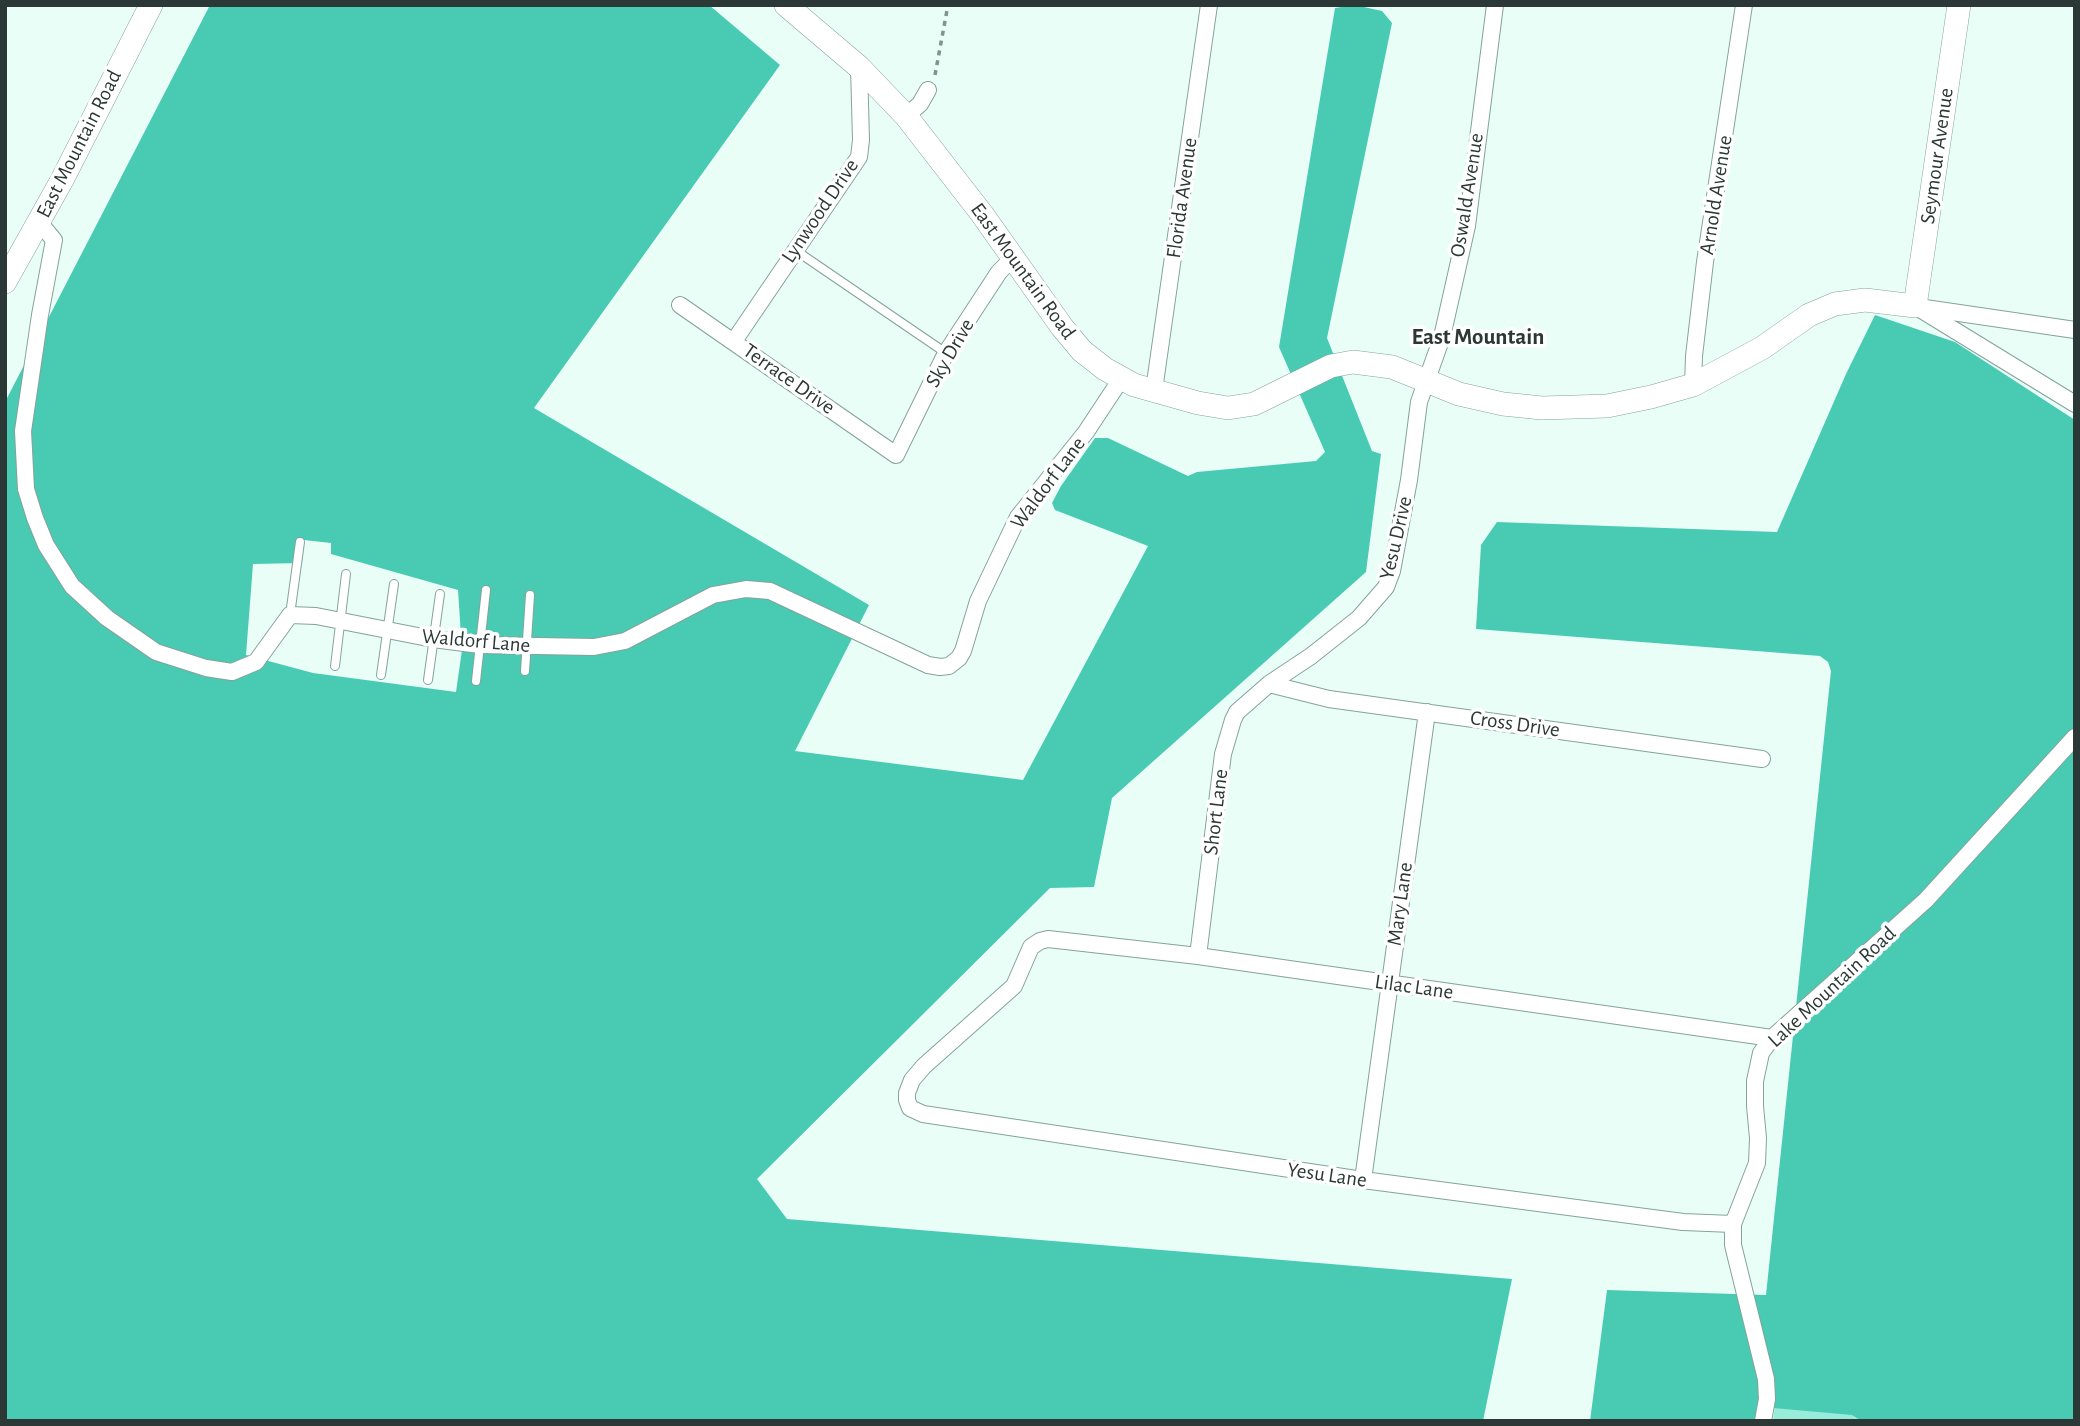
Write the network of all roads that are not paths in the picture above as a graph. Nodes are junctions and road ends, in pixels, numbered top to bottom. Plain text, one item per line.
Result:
1 (151, 5) edge
2 (786, 5) edge
3 (1209, 5) edge
4 (1495, 5) edge
5 (1744, 5) edge
6 (1959, 5) edge
7 (859, 67) junction
8 (928, 90) road end
9 (906, 116) junction
10 (39, 222) junction
11 (795, 250) junction
12 (1014, 257) junction
13 (5, 282) edge
14 (680, 305) dead end
15 (1915, 306) junction
16 (2075, 330) edge
17 (734, 341) junction
18 (946, 353) junction
19 (1121, 379) junction
20 (1427, 382) junction
21 (1693, 385) junction
22 (1154, 390) junction
23 (2075, 404) edge
24 (896, 455) joint
25 (300, 542) dead end
26 (346, 574) dead end
27 (394, 584) dead end
28 (486, 590) dead end
29 (440, 594) dead end
30 (530, 595) dead end
31 (290, 615) junction
32 (341, 621) junction
33 (387, 630) junction
34 (433, 639) junction
35 (480, 645) junction
36 (527, 646) junction
37 (335, 666) dead end
38 (525, 671) dead end
39 (380, 675) dead end
40 (428, 680) dead end
41 (476, 681) dead end
42 (1269, 684) junction
43 (1427, 712) junction
44 (2075, 737) edge
45 (1762, 759) dead end
46 (1198, 956) junction
47 (1388, 983) junction
48 (1772, 1038) junction
49 (923, 1114) joint
50 (1363, 1180) junction
51 (1734, 1224) junction
52 (1763, 1421) edge

1 - 10 street, East Mountain Road
2 - 7 street, East Mountain Road
3 - 22 street, Florida Avenue
4 - 20 street, Oswald Avenue
5 - 21 street, Arnold Avenue
6 - 15 street, Seymour Avenue
7 - 9 street, East Mountain Road
7 - 11 street, Lynwood Drive
8 - 9 street
9 - 12 street, East Mountain Road
10 - 13 street, East Mountain Road
10 - 31 street
11 - 17 street, Lynwood Drive
11 - 18 lane
12 - 18 street, Sky Drive
12 - 19 street, East Mountain Road
14 - 17 street, Terrace Drive
15 - 16 street, East Mountain Road
15 - 21 street, East Mountain Road
15 - 23 street, East Mountain Road
17 - 24 street, Terrace Drive
18 - 24 street, Sky Drive
19 - 22 street, East Mountain Road
19 - 36 street, Waldorf Lane
20 - 21 street, East Mountain Road
20 - 22 street, East Mountain Road
20 - 42 street, Yesu Drive
25 - 31 lane
26 - 32 lane
27 - 33 lane
28 - 35 lane
29 - 34 lane
30 - 36 lane
31 - 32 street, Waldorf Lane
32 - 33 street, Waldorf Lane
32 - 37 lane
33 - 34 street, Waldorf Lane
33 - 39 lane
34 - 35 street, Waldorf Lane
34 - 40 lane
35 - 36 street, Waldorf Lane
35 - 41 lane
36 - 38 lane
42 - 43 street, Cross Drive
42 - 46 street, Short Lane
43 - 45 street, Cross Drive
43 - 47 street, Mary Lane
44 - 48 street, Lake Mountain Road
46 - 47 street, Lilac Lane
46 - 49 street, Lilac Lane
47 - 48 street, Lilac Lane
47 - 50 street, Mary Lane
48 - 51 street, Lake Mountain Road
49 - 50 street, Yesu Lane
50 - 51 street, Yesu Lane
51 - 52 street, Lake Mountain Road

